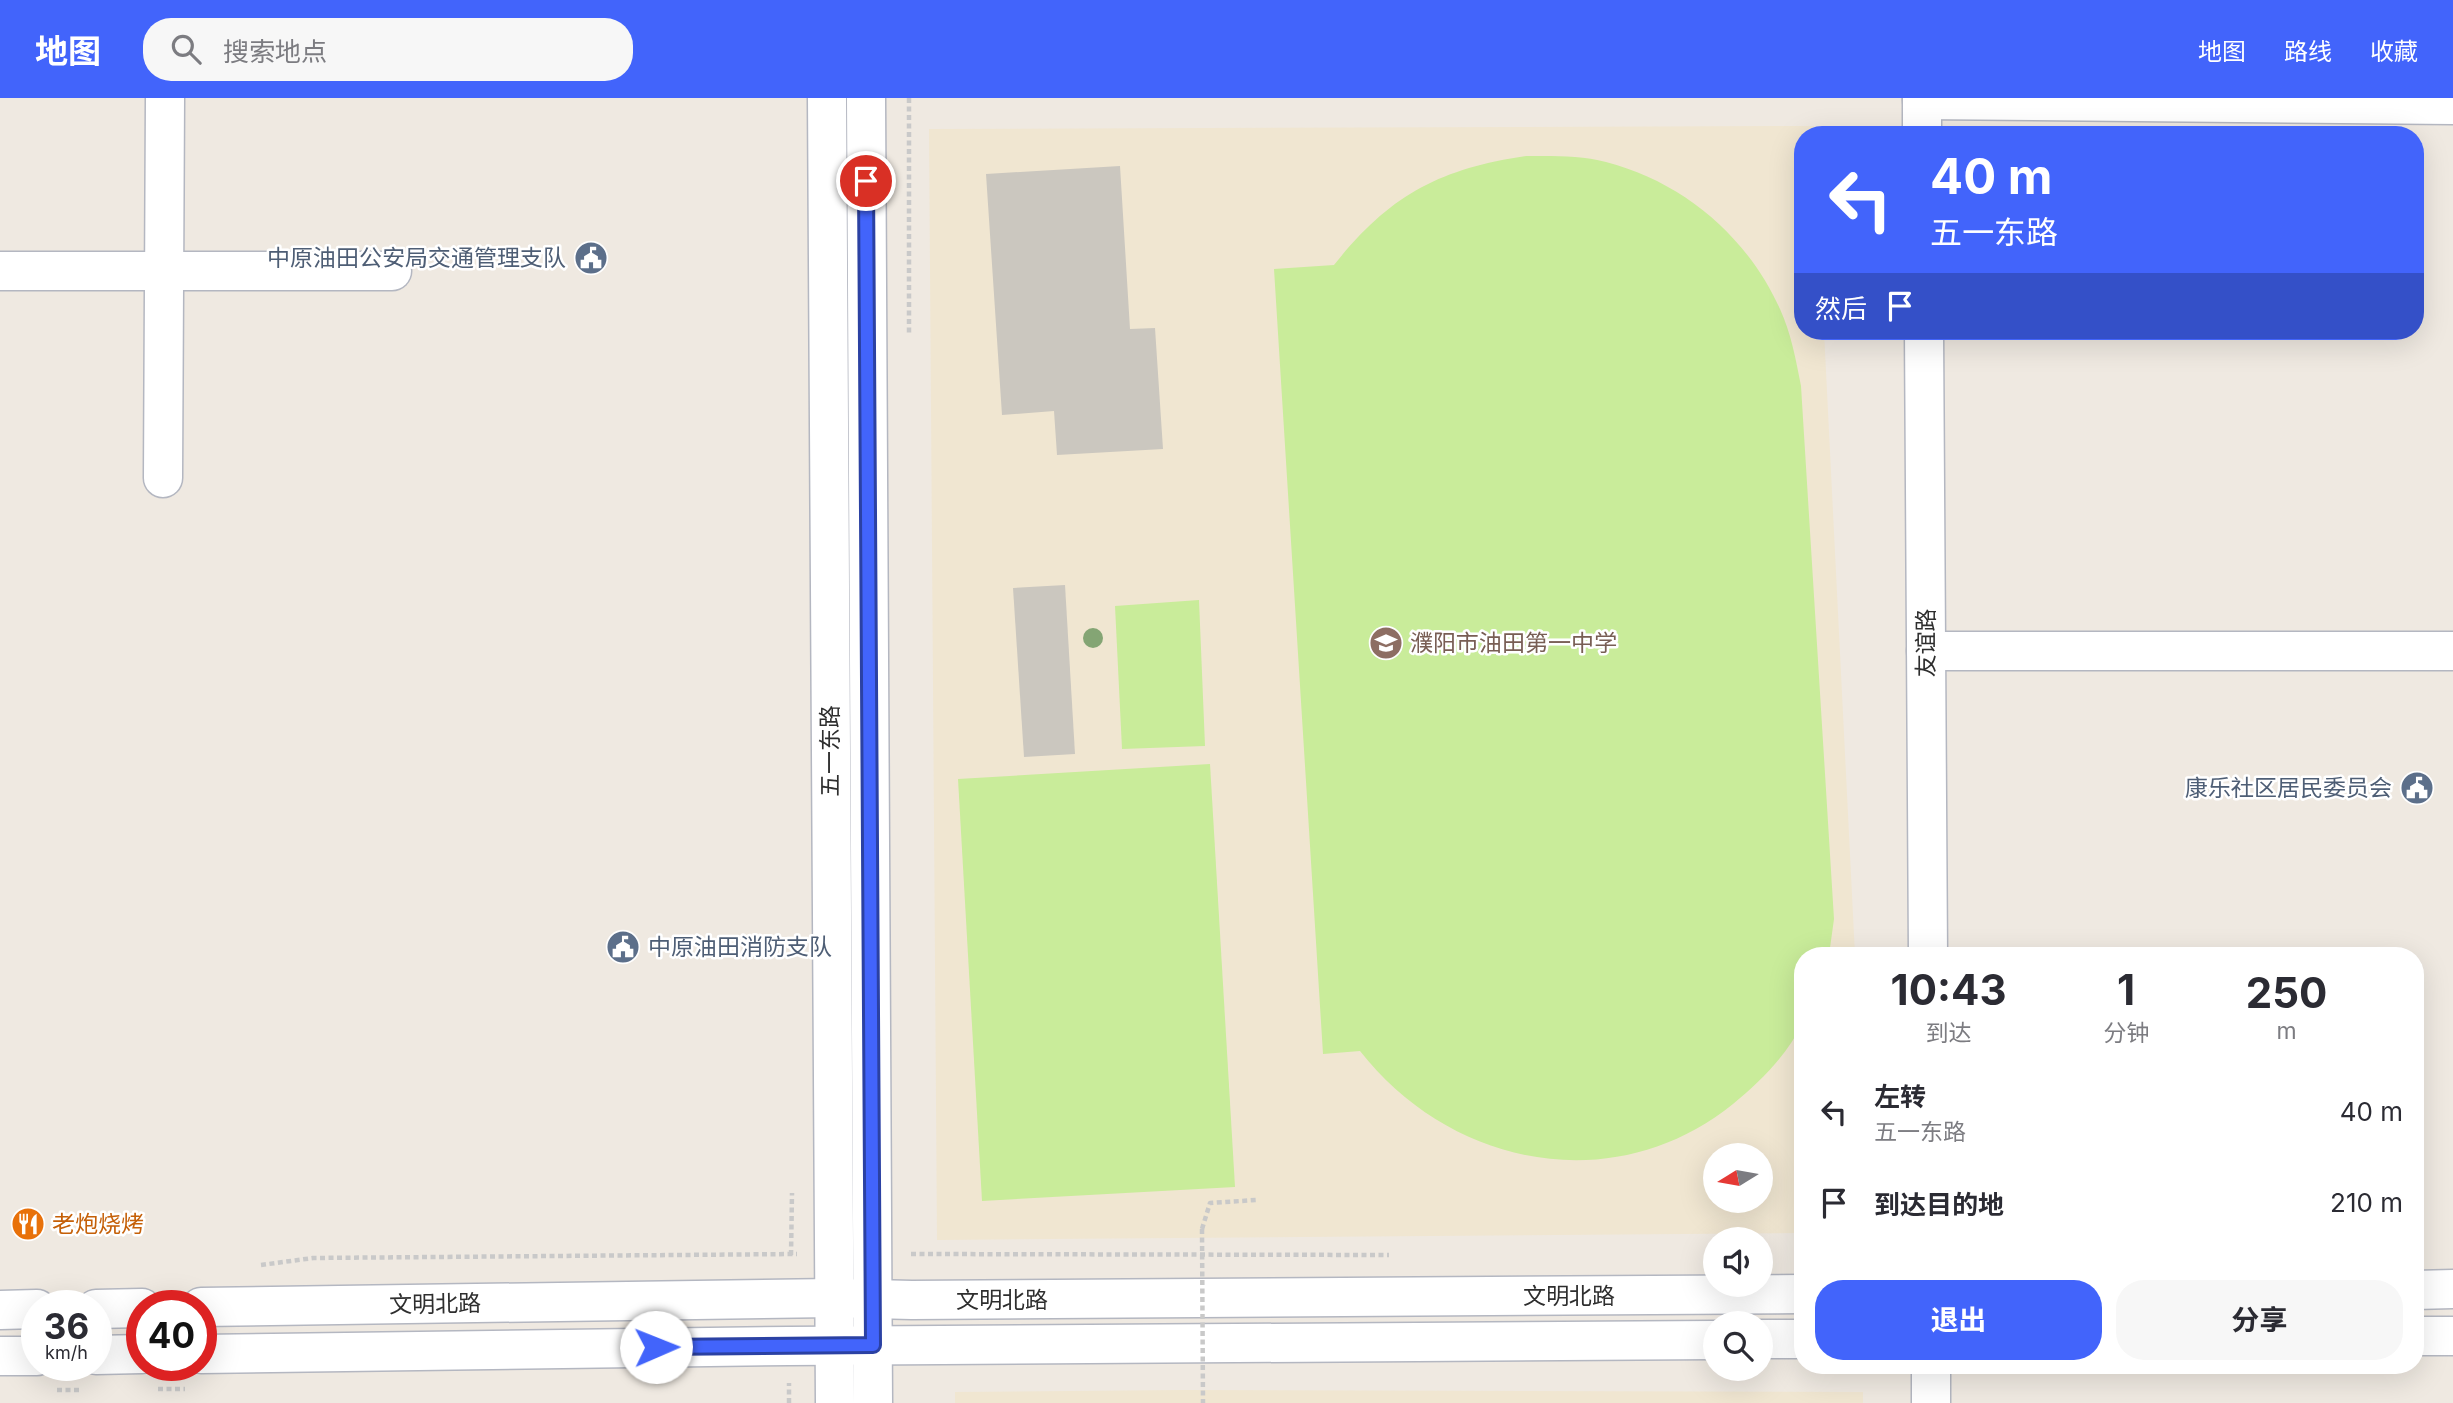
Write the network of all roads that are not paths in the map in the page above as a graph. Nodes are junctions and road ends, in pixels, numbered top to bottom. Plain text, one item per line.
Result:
1 (165, 98) edge
2 (827, 98) edge
3 (866, 98) edge
4 (2453, 104) edge
5 (1922, 111) edge
6 (0, 271) edge
7 (164, 271) junction
8 (392, 271) dead end
9 (1924, 340) edge
10 (163, 478) dead end
11 (1926, 651) junction
12 (2453, 651) edge
13 (1928, 947) edge
14 (2453, 1289) edge
15 (2424, 1290) edge
16 (1794, 1294) edge
17 (833, 1298) junction
18 (873, 1300) junction
19 (217, 1307) edge
20 (21, 1309) edge
21 (0, 1310) edge
22 (2424, 1336) edge
23 (2453, 1336) edge
24 (1773, 1339) edge
25 (1794, 1339) edge
26 (1703, 1340) edge
27 (834, 1345) junction
28 (873, 1345) junction
29 (217, 1354) edge
30 (0, 1356) edge
31 (21, 1356) edge
32 (1931, 1374) edge
33 (835, 1403) edge
34 (873, 1403) edge
35 (1931, 1403) edge

1 - 7 street
2 - 17 street, 五一东路
3 - 18 street, 五一东路
4 - 5 street
6 - 7 street
7 - 8 street
7 - 10 street
9 - 11 street, 友谊路
11 - 12 street
11 - 13 street, 友谊路
14 - 15 street
16 - 18 street, 文明北路
17 - 18 street, 文明北路
17 - 19 street, 文明北路
17 - 27 street, 五一东路
18 - 28 street, 五一东路
20 - 21 street
22 - 23 street
24 - 25 street
26 - 28 street, 文明北路
27 - 28 street, 文明北路
27 - 29 street, 文明北路
27 - 33 street, 五一东路
28 - 34 street, 五一东路
30 - 31 street
32 - 35 street

